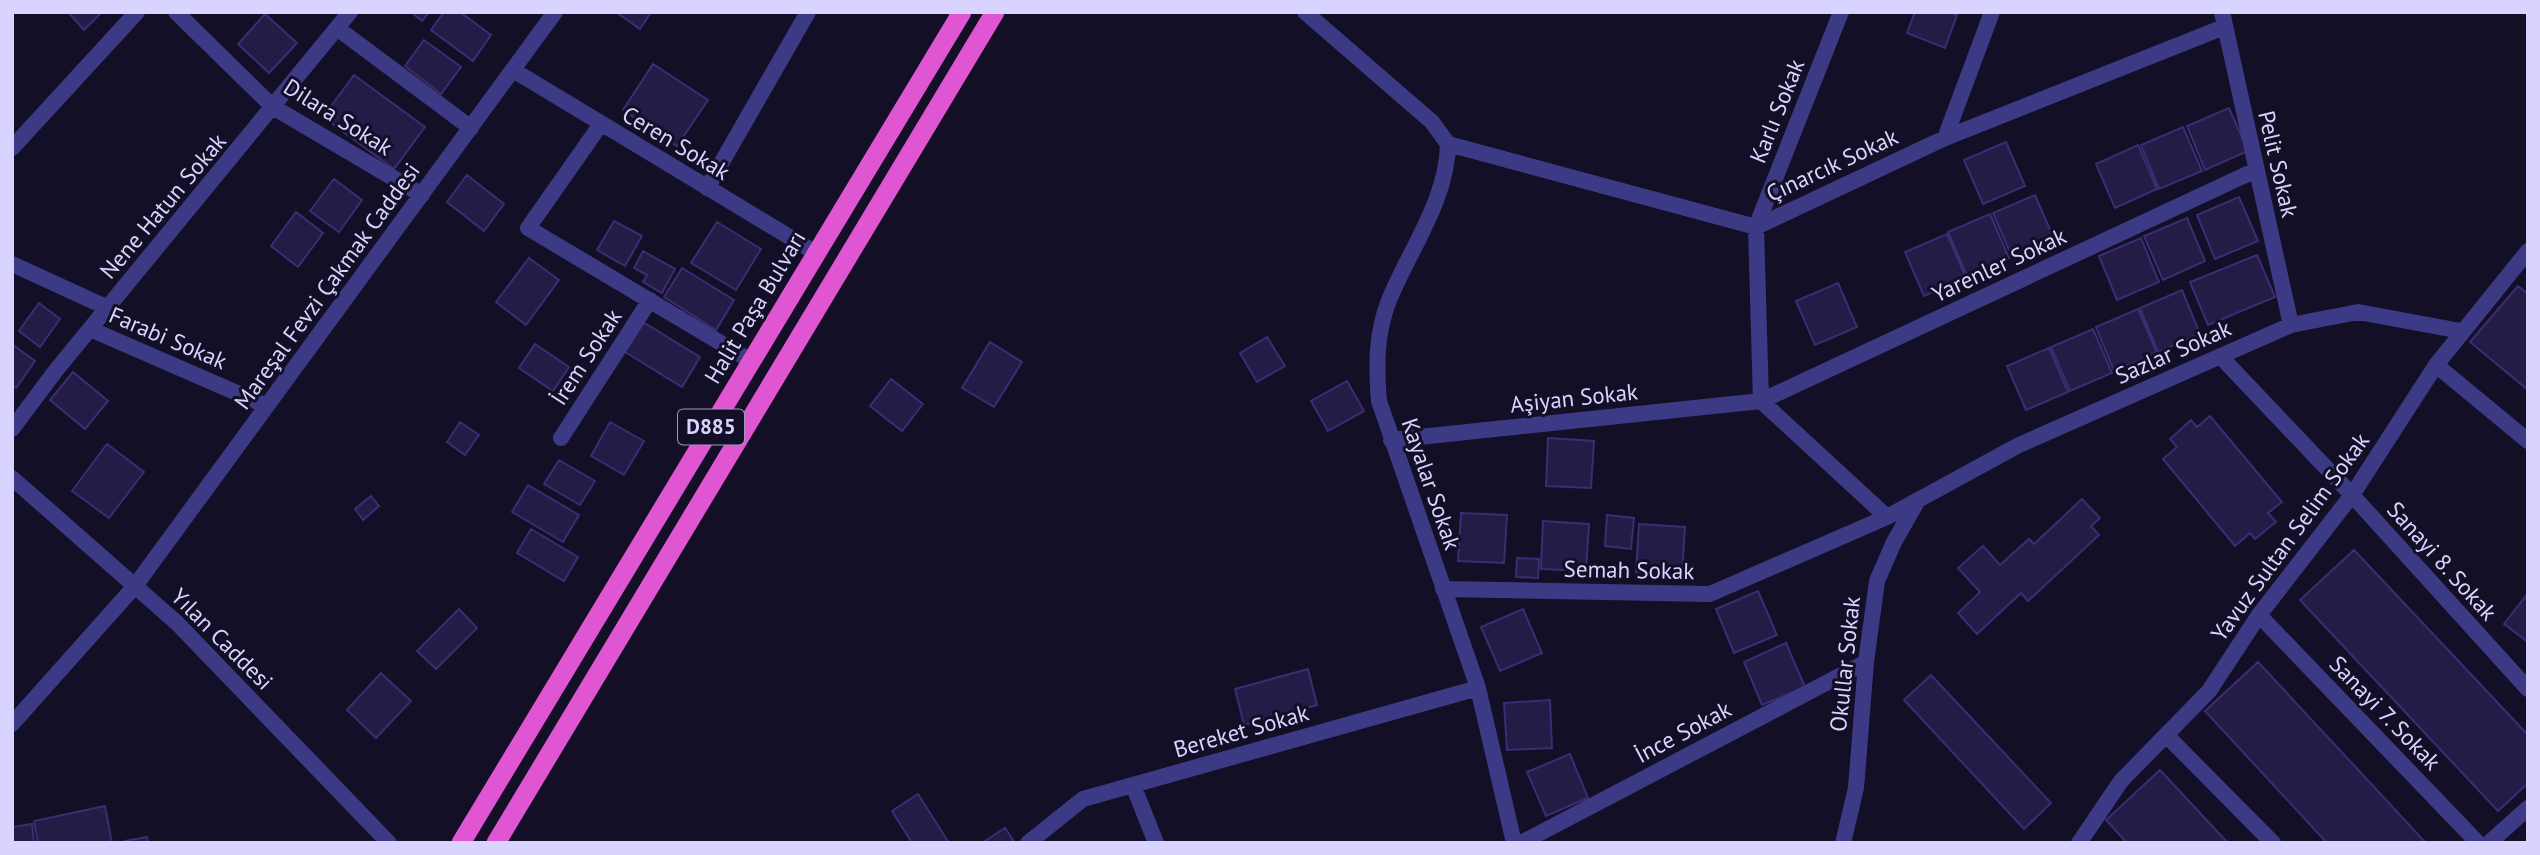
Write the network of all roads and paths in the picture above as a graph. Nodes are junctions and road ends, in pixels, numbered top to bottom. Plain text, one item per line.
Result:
1 (137, 12) edge
2 (176, 12) edge
3 (350, 12) edge
4 (555, 12) edge
5 (808, 12) edge
6 (995, 12) edge
7 (1305, 12) edge
8 (1841, 12) edge
9 (1992, 12) edge
10 (956, 15) edge
11 (2223, 20) edge
12 (337, 27) junction
13 (513, 70) junction
14 (273, 107) junction
15 (600, 124) junction
16 (471, 128) junction
17 (1945, 138) junction
18 (1448, 144) junction
19 (12, 148) edge
20 (2256, 170) junction
21 (707, 188) junction
22 (422, 195) junction
23 (1756, 227) junction
24 (816, 253) junction
25 (2527, 253) edge
26 (12, 264) edge
27 (650, 300) junction
28 (108, 308) junction
29 (2291, 325) junction
30 (90, 329) junction
31 (2461, 331) junction
32 (2220, 356) junction
33 (751, 361) junction
34 (2436, 365) junction
35 (1761, 401) junction
36 (267, 406) junction
37 (12, 429) edge
38 (561, 438) dead end
39 (1391, 440) junction
40 (2528, 441) edge
41 (12, 478) edge
42 (2352, 495) junction
43 (1919, 498) junction
44 (1887, 517) junction
45 (135, 586) junction
46 (1443, 589) junction
47 (2259, 615) junction
48 (1866, 662) junction
49 (1478, 688) junction
50 (2528, 688) edge
51 (12, 724) edge
52 (2166, 735) junction
53 (1133, 785) junction
54 (2528, 808) edge
55 (389, 843) edge
56 (461, 843) edge
57 (496, 843) edge
58 (1028, 843) edge
59 (1156, 843) edge
60 (1514, 843) edge
61 (1521, 843) edge
62 (1843, 843) edge
63 (2079, 843) edge
64 (2273, 843) edge
65 (2478, 843) edge
66 (2488, 843) edge

1 - 19 street
2 - 14 street, Dilara Sokak
3 - 12 street, Nene Hatun Sokak
4 - 13 street, Mareşal Fevzi Çakmak Caddesi
5 - 21 street
6 - 57 highway, D885
7 - 18 street
8 - 23 street, Karlı Sokak
9 - 17 street
10 - 24 highway, Halit Paşa Bulvarı / D885
11 - 17 street, Çınarcık Sokak
11 - 20 street, Pelit Sokak
12 - 14 street, Nene Hatun Sokak
12 - 16 street
13 - 15 street, Ceren Sokak
13 - 16 street, Mareşal Fevzi Çakmak Caddesi
14 - 22 street, Dilara Sokak
14 - 28 street, Nene Hatun Sokak
15 - 21 street, Ceren Sokak
15 - 27 street
16 - 22 street, Mareşal Fevzi Çakmak Caddesi
17 - 23 street, Çınarcık Sokak
18 - 23 street, Çınarcık Sokak
18 - 39 street, Kayalar Sokak
20 - 29 street, Pelit Sokak
20 - 35 street, Yarenler Sokak
21 - 24 street, Ceren Sokak
22 - 36 street, Mareşal Fevzi Çakmak Caddesi
23 - 35 street
24 - 33 highway, Halit Paşa Bulvarı / D885
25 - 31 street, Yavuz Sultan Selim Sokak
26 - 28 street
27 - 33 street
27 - 38 street, İrem Sokak
28 - 30 street, Nene Hatun Sokak
29 - 31 street, Sazlar Sokak
29 - 32 street, Sazlar Sokak
30 - 36 street, Farabi Sokak
30 - 37 street, Nene Hatun Sokak
31 - 34 street, Yavuz Sultan Selim Sokak
32 - 42 street, Sanayi 8. Sokak
32 - 43 street, Sazlar Sokak
33 - 56 highway, Halit Paşa Bulvarı / D885
34 - 40 street
34 - 42 street, Yavuz Sultan Selim Sokak
35 - 39 street, Aşiyan Sokak
35 - 44 street
36 - 45 street, Mareşal Fevzi Çakmak Caddesi
39 - 46 street, Kayalar Sokak
41 - 45 street, Yılan Caddesi
42 - 47 street, Yavuz Sultan Selim Sokak
42 - 50 street, Sanayi 8. Sokak
43 - 44 street, Semah Sokak
43 - 48 street, Okullar Sokak
44 - 46 street, Semah Sokak
45 - 51 street, Mareşal Fevzi Çakmak Caddesi
45 - 55 street, Yılan Caddesi
46 - 49 street, Kayalar Sokak
47 - 52 street, Yavuz Sultan Selim Sokak
47 - 65 street, Sanayi 7. Sokak
48 - 61 street, İnce Sokak
48 - 62 street, Okullar Sokak
49 - 53 street, Bereket Sokak
49 - 60 street, Kayalar Sokak
52 - 63 street, Yavuz Sultan Selim Sokak
52 - 64 street
53 - 58 street, Bereket Sokak
53 - 59 street
54 - 66 street

